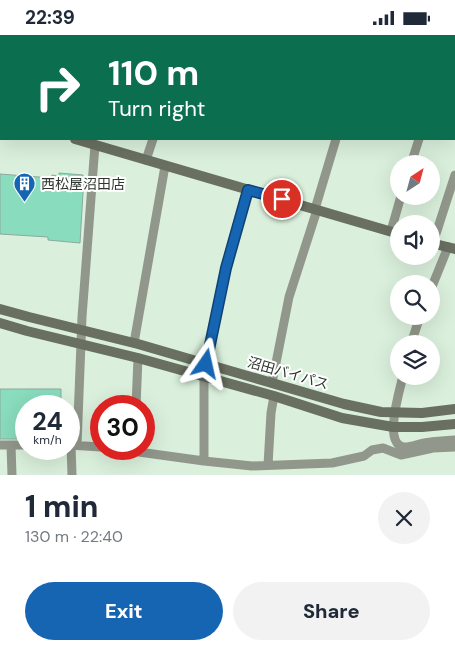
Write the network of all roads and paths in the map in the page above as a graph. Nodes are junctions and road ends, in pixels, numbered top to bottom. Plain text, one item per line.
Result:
1 (78, 140) edge
2 (153, 140) edge
3 (336, 140) edge
4 (419, 140) edge
5 (95, 145) junction
6 (414, 155) edge
7 (146, 160) junction
8 (165, 166) junction
9 (455, 175) edge
10 (248, 190) junction
11 (316, 210) junction
12 (440, 219) edge
13 (390, 231) edge
14 (452, 248) edge
15 (438, 275) edge
16 (0, 309) edge
17 (0, 323) edge
18 (81, 330) junction
19 (134, 343) junction
20 (81, 344) junction
21 (138, 358) junction
22 (206, 364) junction
23 (204, 377) junction
24 (272, 383) junction
25 (401, 385) edge
26 (76, 395) edge
27 (136, 395) edge
28 (274, 396) junction
29 (455, 409) edge
30 (394, 412) junction
31 (455, 424) edge
32 (393, 427) junction
33 (455, 440) edge
34 (0, 445) edge
35 (11, 445) junction
36 (15, 445) edge
37 (455, 447) edge
38 (155, 453) edge
39 (72, 460) edge
40 (204, 461) junction
41 (268, 465) junction
42 (12, 475) edge
43 (72, 475) edge

1 - 5 street
2 - 7 street
3 - 11 street
4 - 6 street
5 - 7 street
5 - 18 street
7 - 8 street
8 - 10 street
8 - 19 street
9 - 12 street
10 - 11 street
10 - 22 street
11 - 13 street
11 - 24 street
14 - 15 street
16 - 18 street, 沼田バイパス
17 - 20 street, 沼田バイパス
18 - 19 street, 沼田バイパス
18 - 20 street
19 - 22 street, 沼田バイパス
20 - 21 street, 沼田バイパス
20 - 26 street
21 - 23 street, 沼田バイパス
21 - 27 street
22 - 24 street, 沼田バイパス
23 - 28 street, 沼田バイパス
23 - 40 street
24 - 30 street, 沼田バイパス
25 - 30 street
28 - 32 street, 沼田バイパス
28 - 41 street
29 - 30 street, 沼田バイパス
30 - 32 street
31 - 32 street, 沼田バイパス
32 - 33 street
34 - 35 street
35 - 36 street
35 - 42 street
37 - 41 street
38 - 40 street
39 - 43 street
40 - 41 street

